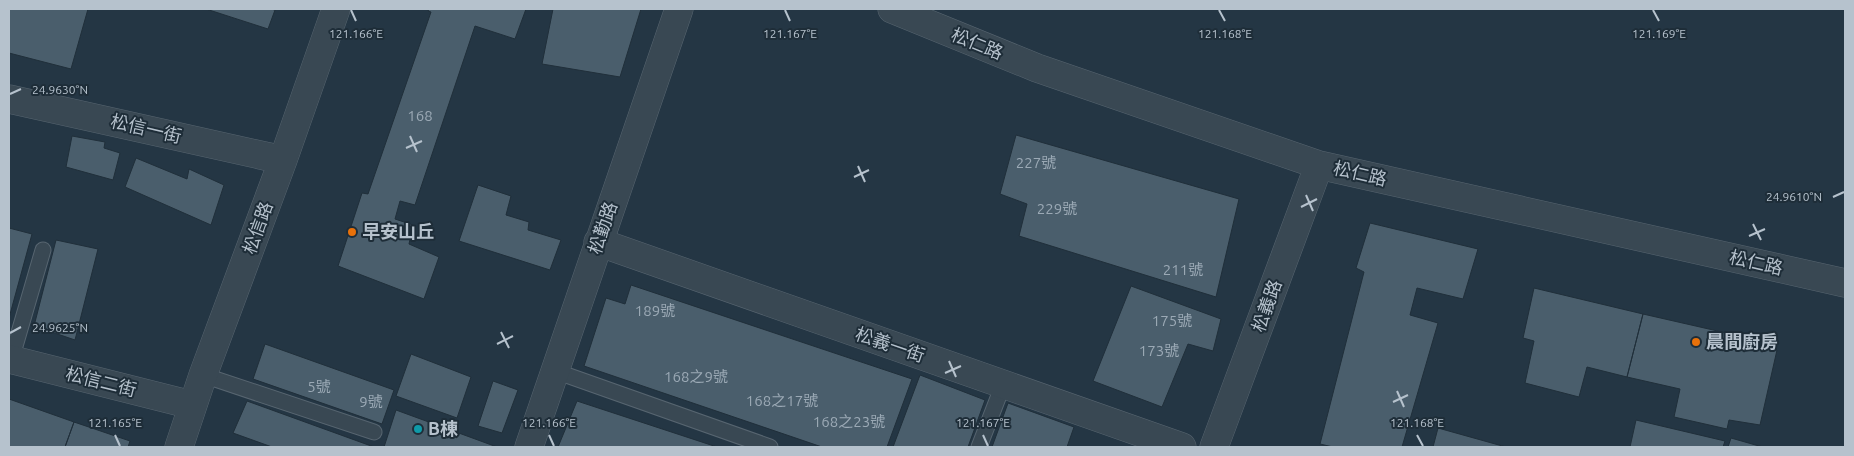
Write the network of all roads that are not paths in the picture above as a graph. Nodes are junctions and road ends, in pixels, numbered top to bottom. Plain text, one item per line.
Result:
1 (336, 9) edge
2 (679, 9) edge
3 (892, 9) edge
4 (9, 99) edge
5 (283, 160) junction
6 (1319, 165) junction
7 (598, 242) junction
8 (43, 250) dead end
9 (1845, 284) edge
10 (10, 360) edge
11 (555, 372) junction
12 (203, 375) junction
13 (1003, 384) junction
14 (192, 405) junction
15 (374, 432) dead end
16 (179, 447) edge
17 (529, 447) edge
18 (770, 447) edge
19 (980, 447) edge
20 (1182, 447) edge
21 (1214, 447) edge

1 - 5 street, 松信路
2 - 7 street, 松勤路
3 - 6 street, 松仁路
4 - 5 street, 松信一街
5 - 12 street, 松信路
6 - 9 street, 松仁路
6 - 21 street, 松義路
7 - 11 street, 松勤路
7 - 13 street, 松義一街
8 - 10 lane
10 - 14 street, 松信二街
11 - 17 street, 松勤路
11 - 18 lane
12 - 14 street, 松信路
12 - 15 lane
13 - 19 lane
13 - 20 street, 松義一街
14 - 16 street, 松信路

